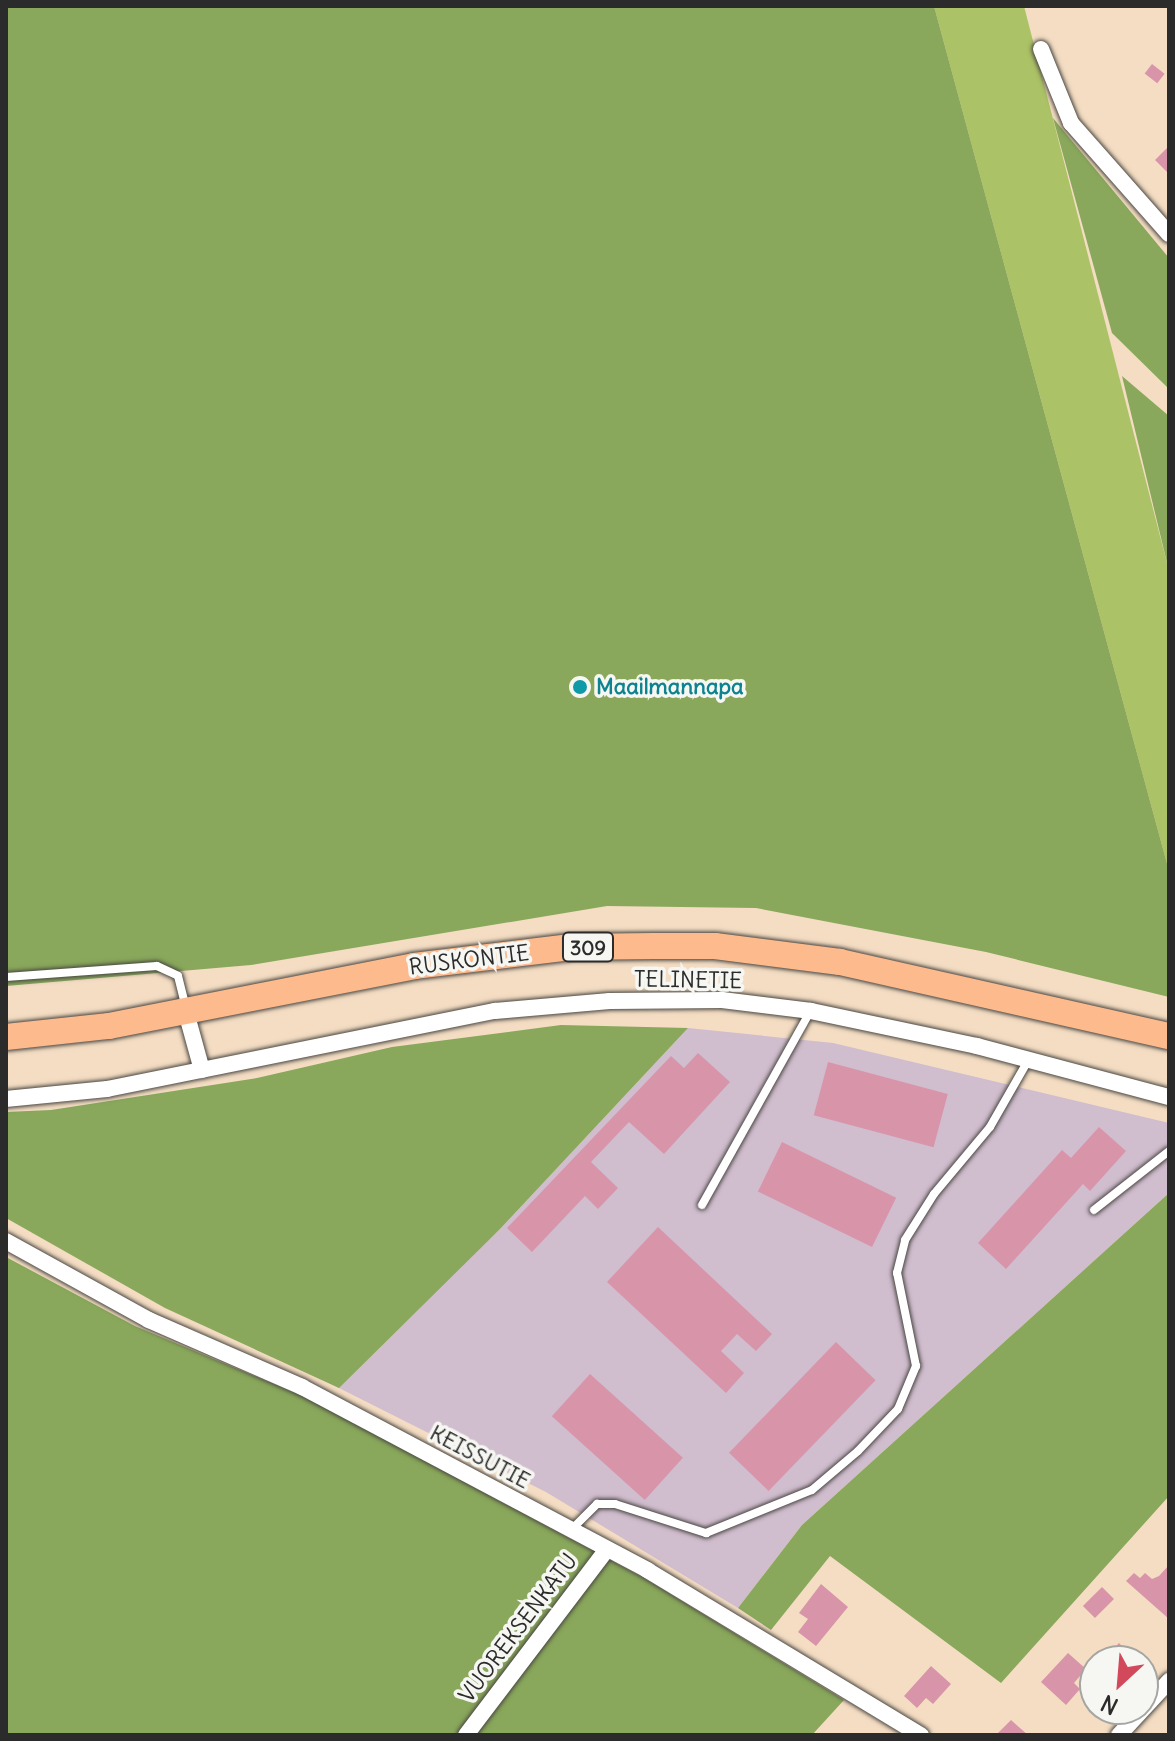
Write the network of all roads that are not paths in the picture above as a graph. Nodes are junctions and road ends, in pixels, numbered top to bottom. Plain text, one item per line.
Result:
1 (1041, 49) dead end
2 (1169, 234) edge
3 (6, 977) edge
4 (811, 1011) junction
5 (186, 1012) junction
6 (1169, 1036) edge
7 (6, 1037) edge
8 (1030, 1058) junction
9 (202, 1070) junction
10 (1169, 1097) edge
11 (6, 1099) edge
12 (1169, 1151) edge
13 (702, 1205) dead end
14 (1094, 1210) dead end
15 (6, 1241) edge
16 (571, 1530) junction
17 (607, 1549) junction
18 (1169, 1681) edge
19 (466, 1735) edge
20 (921, 1735) edge
21 (1119, 1735) edge

1 - 2 street
3 - 5 lane
4 - 8 street, TELINETIE
4 - 9 street, TELINETIE
4 - 13 lane
5 - 6 main road, RUSKONTIE / 309
5 - 7 main road, RUSKONTIE / 309
5 - 9 street
8 - 10 street, TELINETIE
8 - 16 lane
9 - 11 street, TELINETIE
12 - 14 lane
15 - 16 street, KEISSUTIE
16 - 17 street, KEISSUTIE
17 - 19 street, VUOREKSENKATU
17 - 20 street, KEISSUTIE
18 - 21 street

